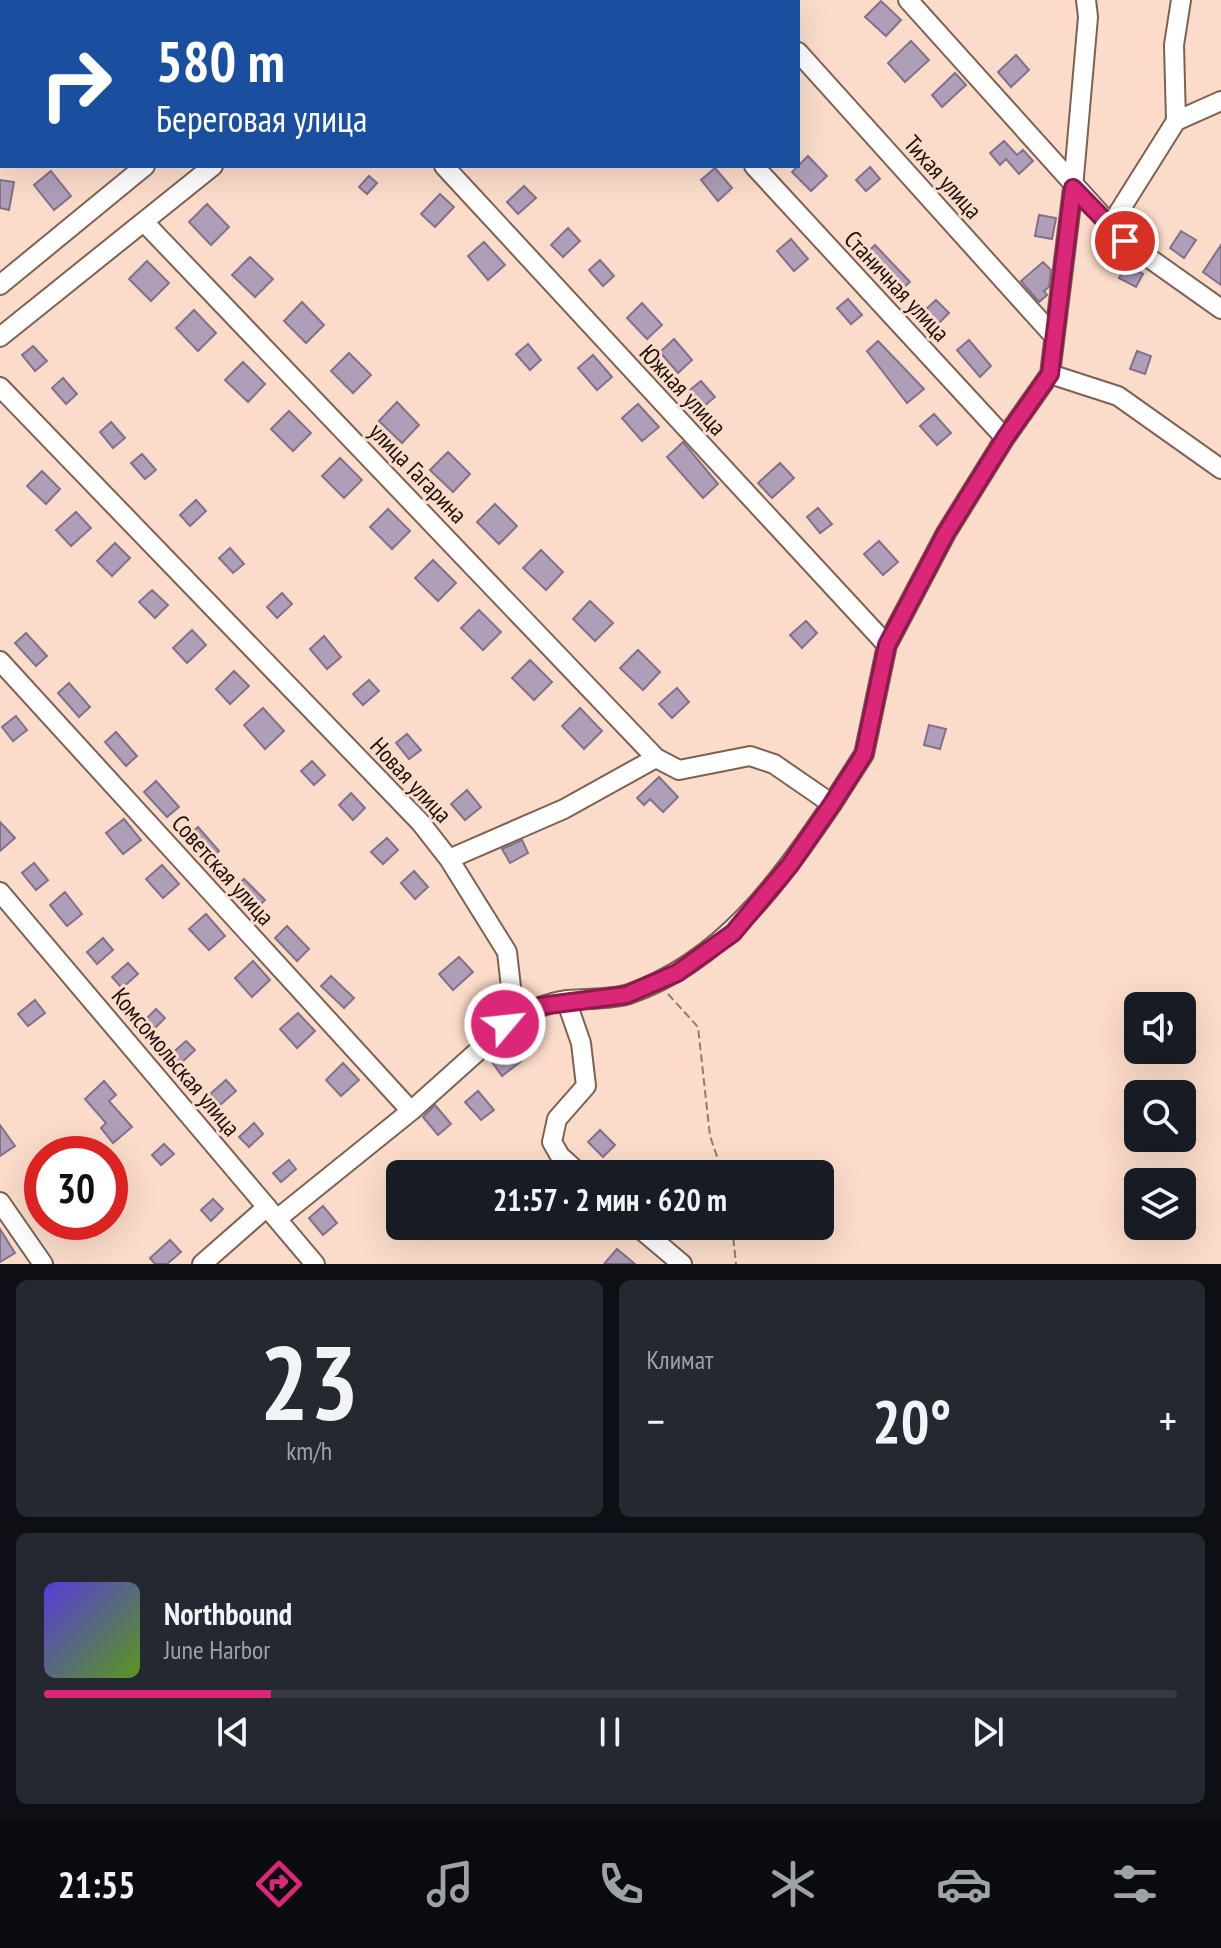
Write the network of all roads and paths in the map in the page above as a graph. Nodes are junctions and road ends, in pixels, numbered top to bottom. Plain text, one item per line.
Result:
1 (908, 0) edge
2 (1086, 0) edge
3 (1181, 0) edge
4 (800, 54) edge
5 (1221, 101) edge
6 (1176, 121) junction
7 (143, 168) edge
8 (211, 168) edge
9 (446, 168) edge
10 (756, 168) edge
11 (1073, 188) junction
12 (144, 222) junction
13 (1110, 226) junction
14 (0, 285) edge
15 (1221, 309) edge
16 (1052, 334) junction
17 (0, 337) edge
18 (1050, 374) junction
19 (0, 387) edge
20 (1005, 438) junction
21 (1221, 469) edge
22 (887, 645) junction
23 (0, 661) edge
24 (656, 758) junction
25 (832, 804) junction
26 (449, 859) junction
27 (0, 892) edge
28 (656, 982) junction
29 (566, 1000) junction
30 (505, 1024) junction
31 (411, 1111) junction
32 (564, 1160) edge
33 (718, 1160) edge
34 (0, 1202) edge
35 (272, 1213) junction
36 (654, 1240) edge
37 (733, 1240) edge
38 (43, 1264) edge
39 (202, 1264) edge
40 (315, 1264) edge
41 (682, 1264) edge
42 (736, 1264) edge

1 - 11 street
2 - 11 street
3 - 6 street
4 - 16 street, Тихая улица
5 - 6 street
6 - 13 street
7 - 14 street
8 - 12 street
9 - 22 street, Южная улица
10 - 20 street, Станичная улица
11 - 13 street
11 - 16 street
12 - 17 street
12 - 24 street, улица Гагарина
13 - 15 street
16 - 18 street
18 - 20 street
18 - 21 street
19 - 26 street, Новая улица
20 - 22 street
22 - 25 street
23 - 31 street, Советская улица
24 - 25 street
24 - 26 street
25 - 28 street
26 - 30 street, Новая улица
27 - 35 street, Комсомольская улица
28 - 29 street
28 - 33 path
29 - 30 street
29 - 32 street
30 - 31 street
31 - 35 street
34 - 38 street
35 - 39 street
35 - 40 street, Комсомольская улица
36 - 41 street
37 - 42 path

